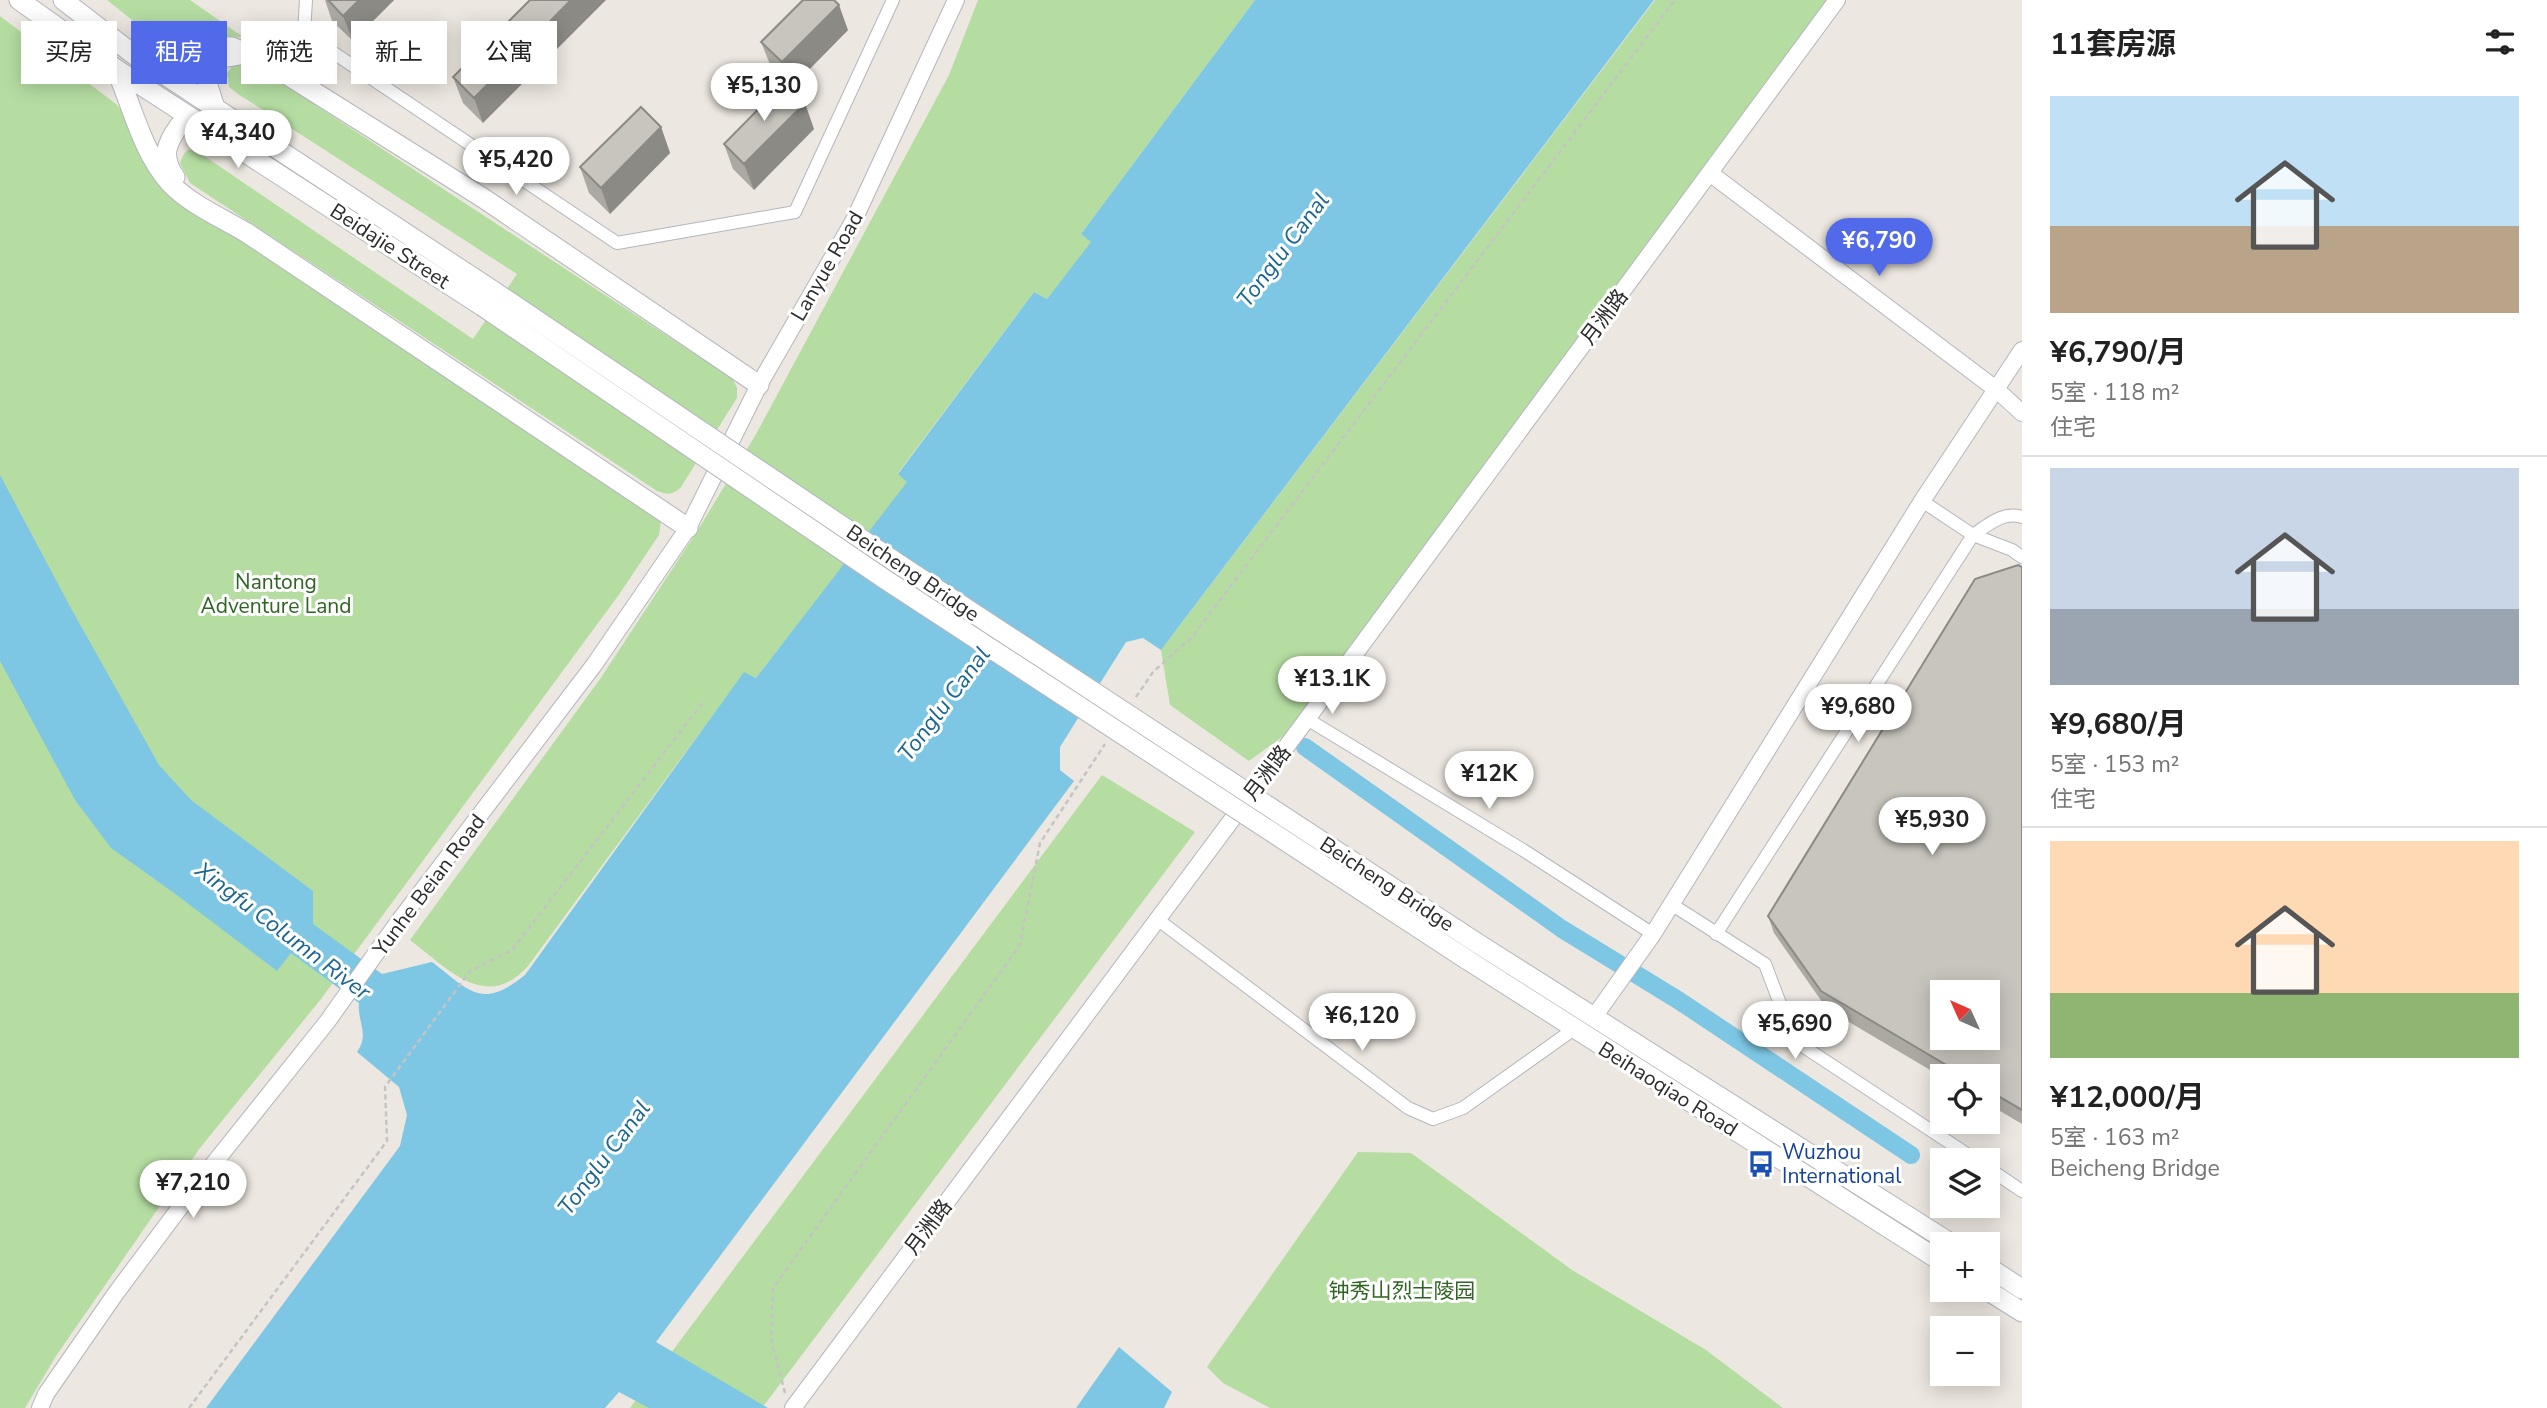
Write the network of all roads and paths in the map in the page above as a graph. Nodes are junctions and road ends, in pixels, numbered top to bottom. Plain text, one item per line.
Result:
1 (19, 0) edge
2 (63, 0) edge
3 (306, 0) edge
4 (893, 0) edge
5 (956, 0) edge
6 (1675, 0) edge
7 (1837, 0) edge
8 (49, 21) edge
9 (131, 52) edge
10 (241, 54) edge
11 (117, 70) edge
12 (117, 72) edge
13 (171, 84) edge
14 (301, 84) edge
15 (210, 116) junction
16 (1711, 174) junction
17 (189, 198) junction
18 (487, 298) joint
19 (2022, 350) edge
20 (758, 385) junction
21 (1997, 390) junction
22 (2022, 413) edge
23 (1922, 502) junction
24 (2022, 517) edge
25 (688, 528) junction
26 (1973, 535) junction
27 (2022, 557) edge
28 (704, 701) dead end
29 (1130, 706) dead end
30 (1307, 719) junction
31 (1107, 741) dead end
32 (1671, 904) junction
33 (1157, 919) junction
34 (1653, 934) junction
35 (1716, 934) junction
36 (1472, 951) junction
37 (1594, 1017) junction
38 (1574, 1029) junction
39 (1958, 1148) edge
40 (2000, 1176) edge
41 (2022, 1191) edge
42 (1933, 1232) edge
43 (1930, 1254) edge
44 (2000, 1275) edge
45 (2022, 1289) edge
46 (2000, 1299) edge
47 (2022, 1312) edge
48 (789, 1402) edge
49 (40, 1408) edge
50 (190, 1408) edge

1 - 8 main road, Beidajie Street
2 - 9 main road, Beidajie Street
3 - 4 street
5 - 20 street, Lanyue Road
6 - 29 path
7 - 16 street, 月洲路
10 - 15 main road
11 - 15 main road, Beidajie Street
12 - 17 main road
13 - 15 main road, Beidajie Street
14 - 20 main road
15 - 17 main road
15 - 18 main road, Beidajie Street
16 - 21 street
16 - 30 street, 月洲路
17 - 25 main road
18 - 36 main road, Beicheng Bridge, bridge
19 - 21 street
20 - 25 street, Lanyue Road
21 - 22 street
21 - 23 street
23 - 26 street
23 - 32 street
24 - 26 street
25 - 49 street, Yunhe Beian Road
26 - 27 street
26 - 35 street
28 - 50 path
30 - 33 street, 月洲路
30 - 34 street
31 - 48 path
32 - 34 street
32 - 35 street
33 - 38 street
33 - 48 street, 月洲路
34 - 37 street
35 - 39 street
36 - 37 main road, Beihaoqiao Road
36 - 38 main road, Beihaoqiao Road
37 - 42 main road, Beihaoqiao Road
38 - 43 main road, Beihaoqiao Road
40 - 41 street
44 - 45 main road
46 - 47 main road

